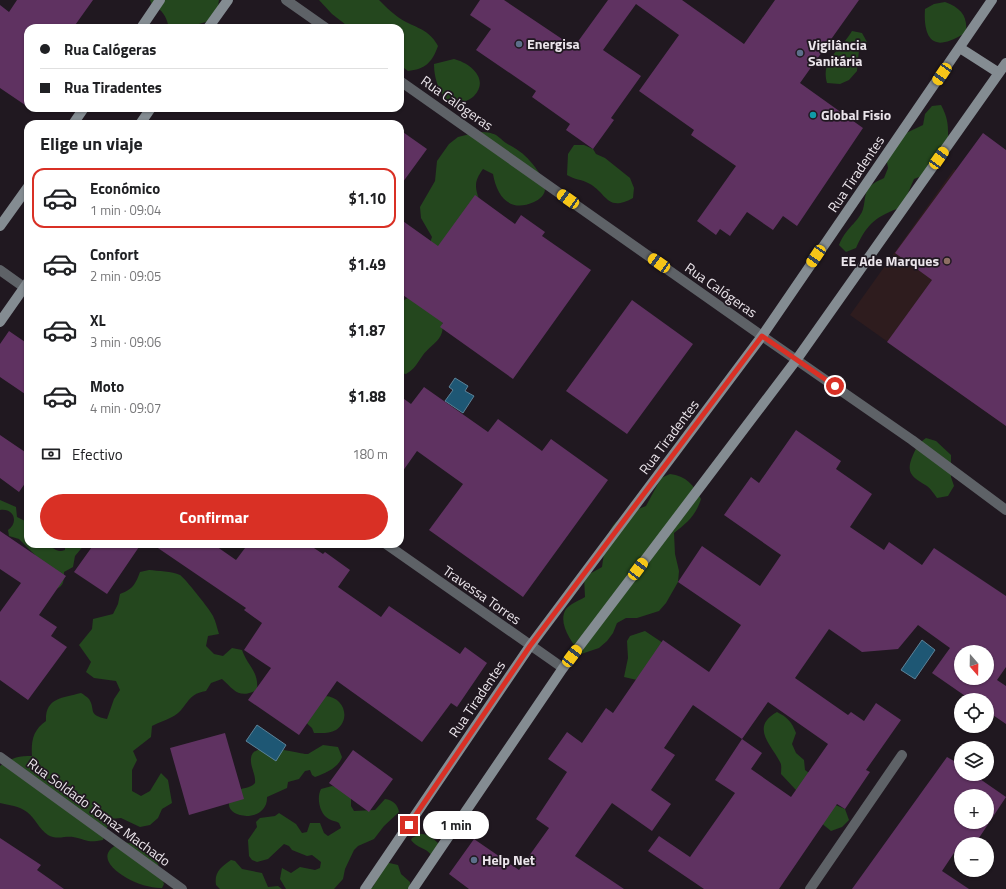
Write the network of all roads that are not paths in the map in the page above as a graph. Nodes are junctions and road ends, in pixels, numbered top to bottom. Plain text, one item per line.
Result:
1 (160, 0) edge
2 (228, 0) edge
3 (286, 0) edge
4 (992, 0) edge
5 (144, 24) edge
6 (211, 24) edge
7 (320, 24) edge
8 (960, 48) junction
9 (1006, 63) edge
10 (999, 73) junction
11 (404, 83) edge
12 (24, 193) edge
13 (0, 226) edge
14 (0, 270) edge
15 (24, 285) edge
16 (24, 291) edge
17 (0, 322) edge
18 (762, 336) junction
19 (797, 359) junction
20 (1006, 510) edge
21 (392, 548) edge
22 (530, 646) junction
23 (563, 668) junction
24 (902, 755) dead end
25 (0, 757) edge
26 (182, 889) edge
27 (365, 889) edge
28 (413, 889) edge
29 (810, 889) edge

1 - 5 main road
2 - 6 main road
3 - 7 street
4 - 8 main road, Rua Tiradentes
8 - 10 main road
8 - 18 main road, Rua Tiradentes
9 - 10 main road
10 - 19 main road
11 - 18 street, Rua Calógeras
12 - 13 main road
14 - 15 street
16 - 17 main road
18 - 19 street, Rua Calógeras
18 - 22 main road, Rua Tiradentes
19 - 20 street, Rua Calógeras
19 - 23 main road
21 - 22 street, Travessa Torres
22 - 23 street, Travessa Torres
22 - 27 main road, Rua Tiradentes
23 - 28 main road
24 - 29 street
25 - 26 street, Rua Soldado Tomaz Machado

